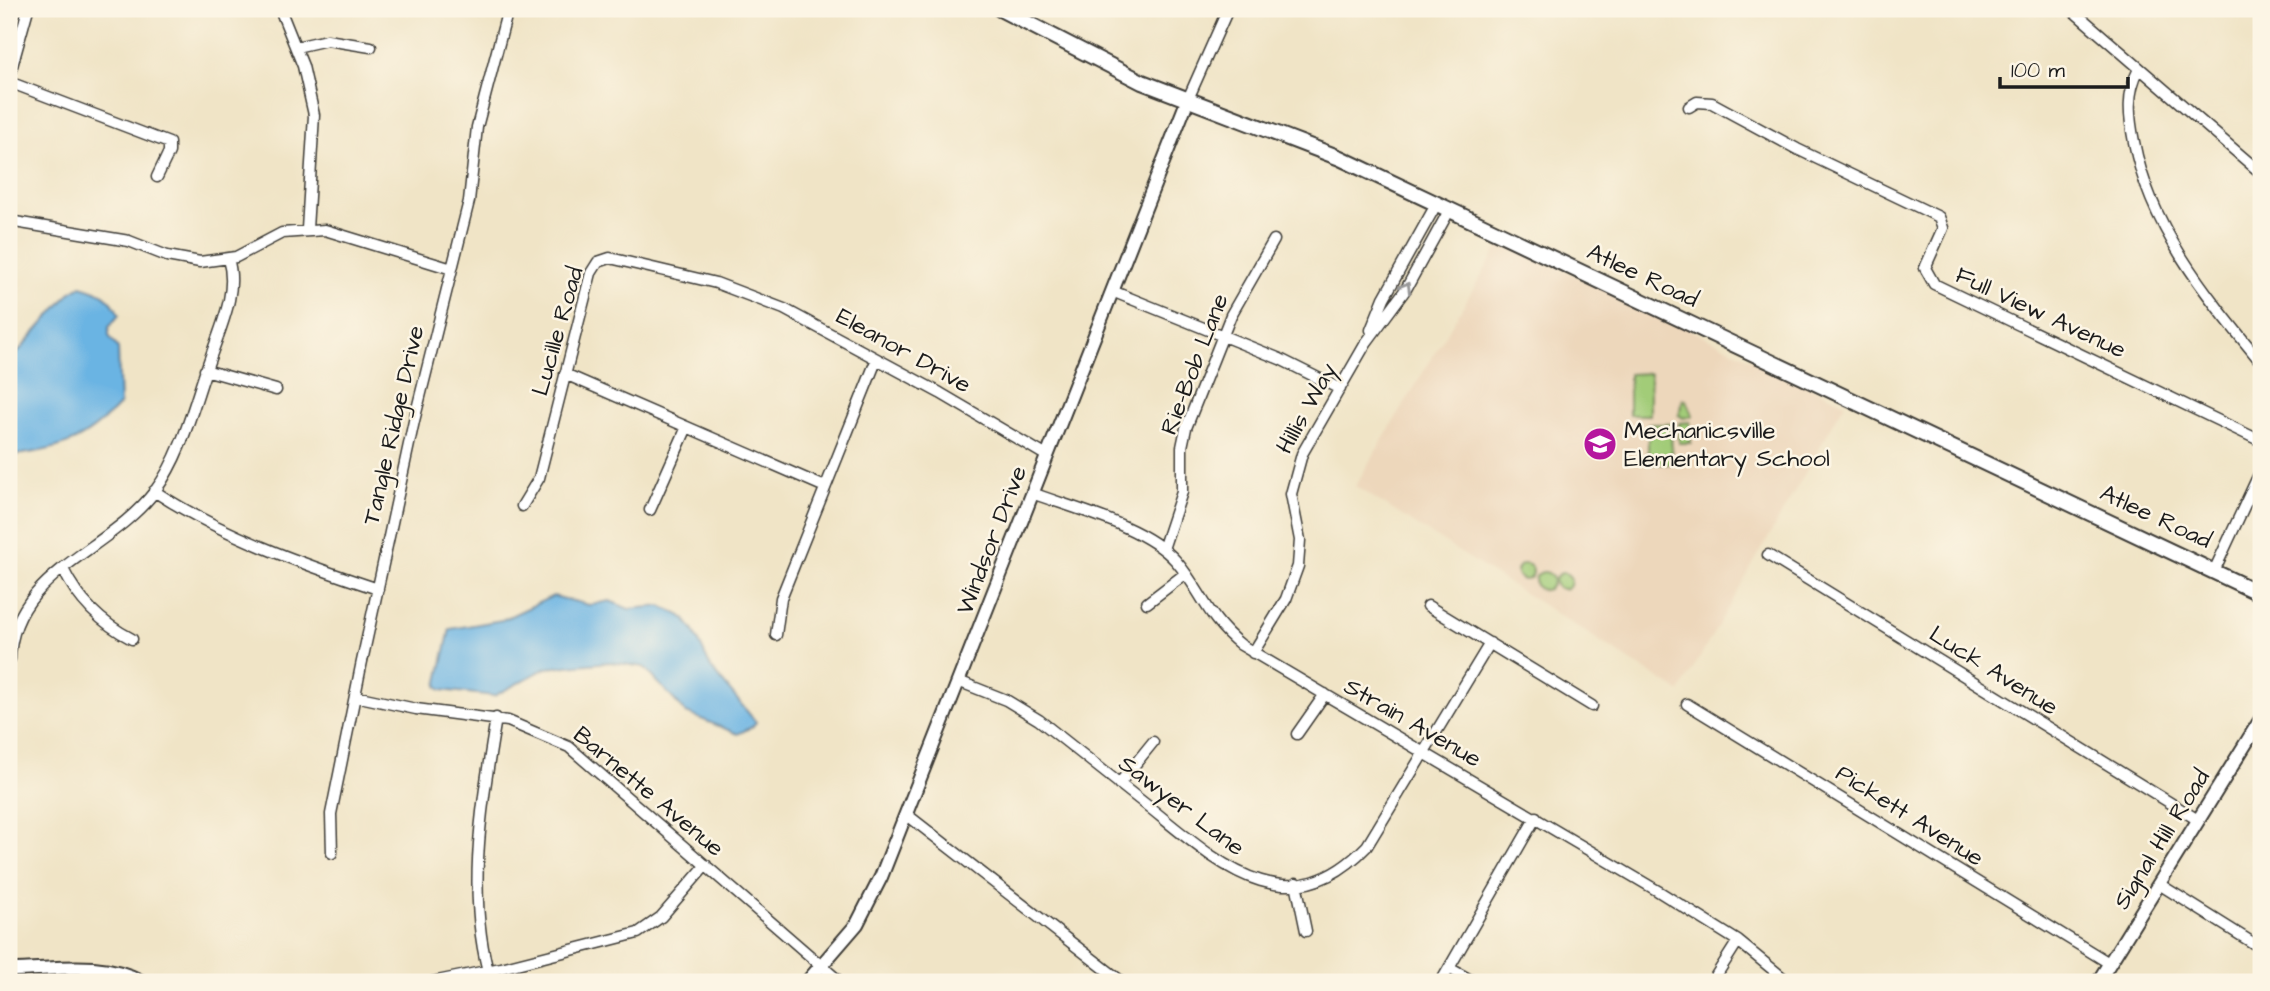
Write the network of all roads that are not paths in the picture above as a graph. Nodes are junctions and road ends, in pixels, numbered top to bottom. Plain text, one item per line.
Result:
1 (28, 9) edge
2 (280, 9) edge
3 (508, 9) edge
4 (1000, 9) edge
5 (1228, 9) edge
6 (2071, 9) edge
7 (296, 47) junction
8 (371, 47) dead end
9 (2139, 69) junction
10 (9, 79) edge
11 (1188, 99) junction
12 (1689, 107) dead end
13 (2261, 173) edge
14 (157, 177) dead end
15 (1443, 206) junction
16 (9, 221) edge
17 (307, 229) junction
18 (1274, 240) dead end
19 (229, 260) junction
20 (452, 269) junction
21 (736, 290) joint
22 (1112, 291) junction
23 (1222, 336) junction
24 (876, 361) junction
25 (2261, 362) edge
26 (205, 370) junction
27 (565, 374) junction
28 (1340, 389) junction
29 (276, 390) dead end
30 (687, 427) junction
31 (2261, 441) edge
32 (1046, 456) junction
33 (2261, 470) edge
34 (825, 487) junction
35 (154, 491) junction
36 (1032, 493) junction
37 (522, 506) dead end
38 (650, 510) dead end
39 (1163, 549) junction
40 (1768, 555) dead end
41 (63, 569) junction
42 (2214, 569) junction
43 (1185, 573) junction
44 (378, 589) junction
45 (2261, 594) edge
46 (1146, 603) dead end
47 (1428, 606) dead end
48 (776, 635) dead end
49 (132, 639) dead end
50 (1490, 643) junction
51 (1253, 653) junction
52 (10, 659) edge
53 (958, 681) junction
54 (1325, 694) junction
55 (355, 696) junction
56 (1687, 704) dead end
57 (1592, 706) dead end
58 (496, 718) junction
59 (2261, 719) edge
60 (1297, 734) dead end
61 (1153, 742) dead end
62 (1422, 751) junction
63 (1119, 783) junction
64 (906, 814) junction
65 (1535, 817) junction
66 (2199, 820) junction
67 (332, 853) dead end
68 (706, 865) junction
69 (1296, 883) junction
70 (2159, 884) junction
71 (1306, 931) dead end
72 (1738, 941) junction
73 (2261, 948) edge
74 (2109, 963) junction
75 (821, 967) junction
76 (1449, 968) junction
77 (9, 970) edge
78 (488, 971) junction
79 (126, 978) edge
80 (143, 982) edge
81 (432, 982) edge
82 (491, 982) edge
83 (807, 982) edge
84 (840, 982) edge
85 (1122, 982) edge
86 (1441, 982) edge
87 (1474, 982) edge
88 (1712, 982) edge
89 (1788, 982) edge
90 (2098, 982) edge

1 - 10 street
2 - 7 street
3 - 20 street, Tangle Ridge Drive
4 - 11 main road, Atlee Road
5 - 11 street
6 - 9 street
7 - 8 street
7 - 17 street
9 - 13 street
9 - 25 street
10 - 14 street
11 - 15 main road, Atlee Road
11 - 22 street, Windsor Drive
12 - 31 street, Full View Avenue
15 - 28 street, Hillis Way
15 - 42 main road, Atlee Road
16 - 19 street
17 - 19 street
17 - 20 street
18 - 23 street, Rie-Bob Lane
19 - 26 street
20 - 44 street, Tangle Ridge Drive
21 - 24 street, Eleanor Drive
21 - 27 street, Lucille Road
22 - 23 street
22 - 32 street, Windsor Drive
23 - 28 street
23 - 39 street, Rie-Bob Lane
24 - 32 street, Eleanor Drive
24 - 34 street
26 - 29 street
26 - 35 street
27 - 30 street
27 - 37 street, Lucille Road
28 - 51 street, Hillis Way
30 - 34 street
30 - 38 street
32 - 36 street, Windsor Drive
33 - 42 street
34 - 48 street
35 - 41 street
35 - 44 street
36 - 39 street, Strain Avenue
36 - 53 street, Windsor Drive
39 - 43 street, Strain Avenue
40 - 66 street, Luck Avenue
41 - 49 street
41 - 52 street
42 - 45 main road, Atlee Road
43 - 46 street
43 - 51 street, Strain Avenue
44 - 55 street, Tangle Ridge Drive
47 - 50 street
50 - 57 street
50 - 62 street, Sawyer Lane
51 - 54 street, Strain Avenue
53 - 63 street, Sawyer Lane
53 - 64 street, Windsor Drive
54 - 60 street
54 - 62 street, Strain Avenue
55 - 58 street, Barnette Avenue
55 - 67 street, Tangle Ridge Drive
56 - 74 street, Pickett Avenue
58 - 68 street, Barnette Avenue
58 - 78 street
59 - 66 street, Signal Hill Road
61 - 63 street
62 - 65 street, Strain Avenue
62 - 69 street, Sawyer Lane
63 - 69 street, Sawyer Lane
64 - 75 street, Windsor Drive
64 - 85 street
65 - 72 street, Strain Avenue
65 - 76 street
66 - 70 street, Signal Hill Road
68 - 75 street, Barnette Avenue
68 - 78 street
69 - 71 street
70 - 73 street
70 - 74 street, Signal Hill Road
72 - 88 street
72 - 89 street, Strain Avenue
74 - 90 street, Signal Hill Road
75 - 83 street, Windsor Drive
75 - 84 street, Barnette Avenue
76 - 86 street
76 - 87 street
77 - 79 street
78 - 81 street
78 - 82 street
79 - 80 street

